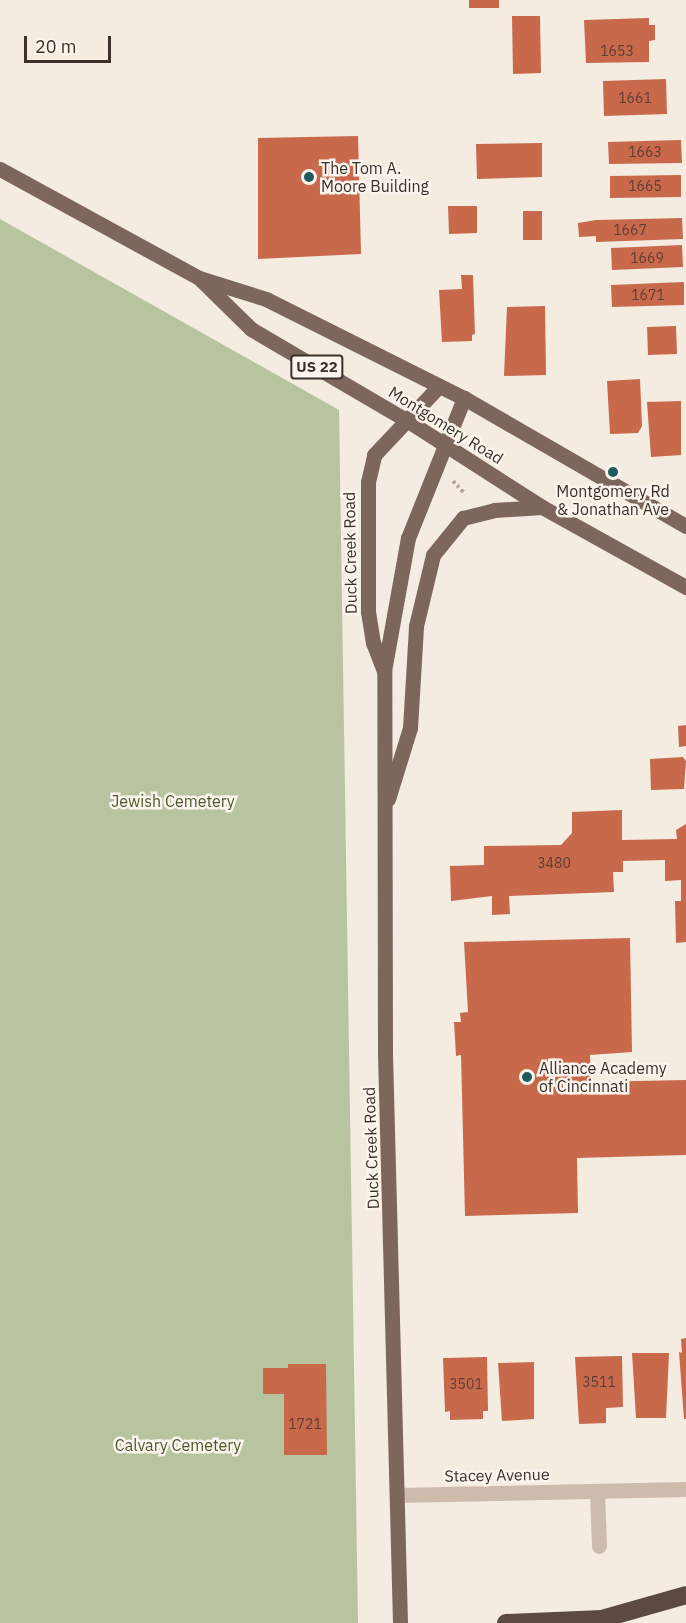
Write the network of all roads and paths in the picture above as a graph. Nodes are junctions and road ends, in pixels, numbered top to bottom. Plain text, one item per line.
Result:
1 (0, 169) edge
2 (199, 278) junction
3 (439, 386) junction
4 (464, 398) junction
5 (408, 421) junction
6 (445, 445) junction
7 (542, 507) junction
8 (686, 526) edge
9 (686, 587) edge
10 (384, 671) junction
11 (384, 807) junction
12 (686, 1489) edge
13 (597, 1491) junction
14 (397, 1495) junction
15 (599, 1546) dead end
16 (686, 1595) edge
17 (400, 1623) edge
18 (506, 1623) edge

1 - 2 main road, Montgomery Road / US 22
2 - 3 main road, Montgomery Road / US 22
2 - 5 main road, Montgomery Road / US 22
3 - 4 main road, Montgomery Road / US 22
3 - 5 main road, Duck Creek Road
4 - 6 main road, Duck Creek Road
4 - 8 main road, Montgomery Road / US 22
5 - 6 main road, Montgomery Road / US 22
5 - 10 main road, Duck Creek Road
6 - 7 main road, Montgomery Road / US 22
6 - 10 main road, Duck Creek Road
7 - 9 main road, Montgomery Road / US 22
7 - 11 main road
10 - 11 main road, Duck Creek Road
11 - 14 main road, Duck Creek Road
12 - 13 street, Stacey Avenue
13 - 14 street, Stacey Avenue
13 - 15 street
14 - 17 main road, Duck Creek Road
16 - 18 highway

